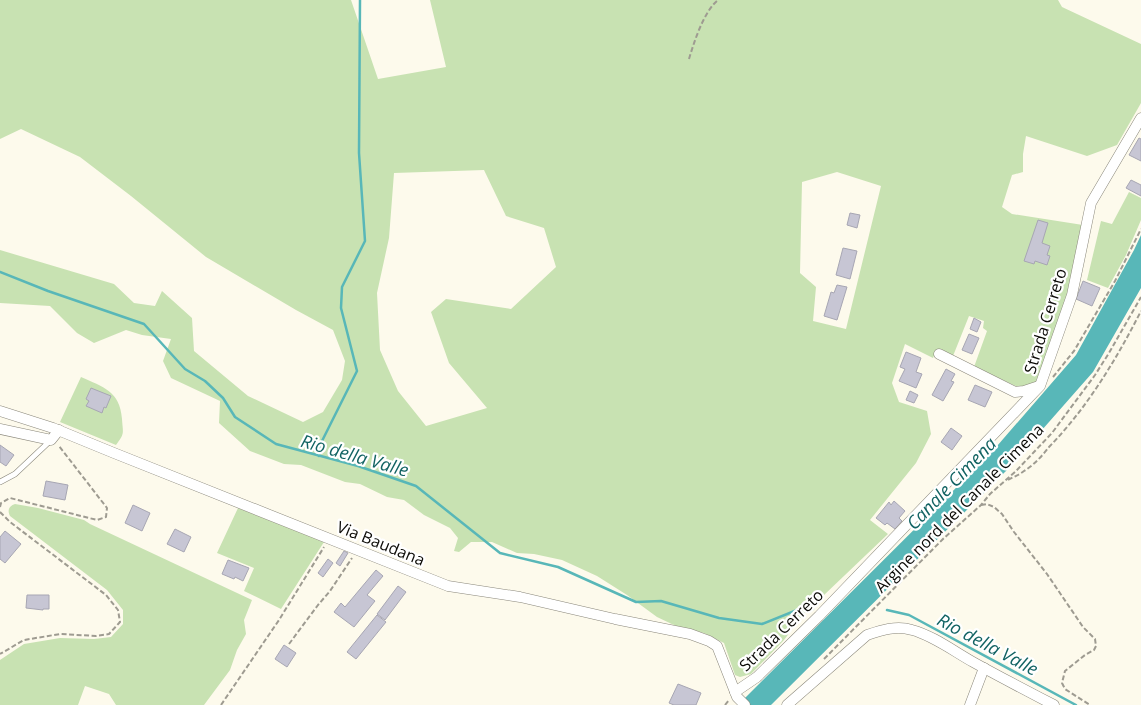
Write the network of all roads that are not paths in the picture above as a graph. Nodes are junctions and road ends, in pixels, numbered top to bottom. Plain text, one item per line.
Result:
1 (1141, 118) edge
2 (939, 354) dead end
3 (1040, 386) junction
4 (0, 411) edge
5 (0, 429) edge
6 (59, 430) junction
7 (51, 440) junction
8 (0, 482) edge
9 (984, 668) junction
10 (736, 694) junction
11 (745, 705) edge
12 (787, 705) edge
13 (970, 705) edge
14 (1054, 705) edge

1 - 3 street, Strada Cerreto
2 - 3 street
3 - 10 street, Strada Cerreto
4 - 6 street, Via Baudana
5 - 7 street
6 - 7 street
6 - 10 street, Via Baudana
7 - 8 lane
9 - 12 street
9 - 13 street
9 - 14 street
10 - 11 street

